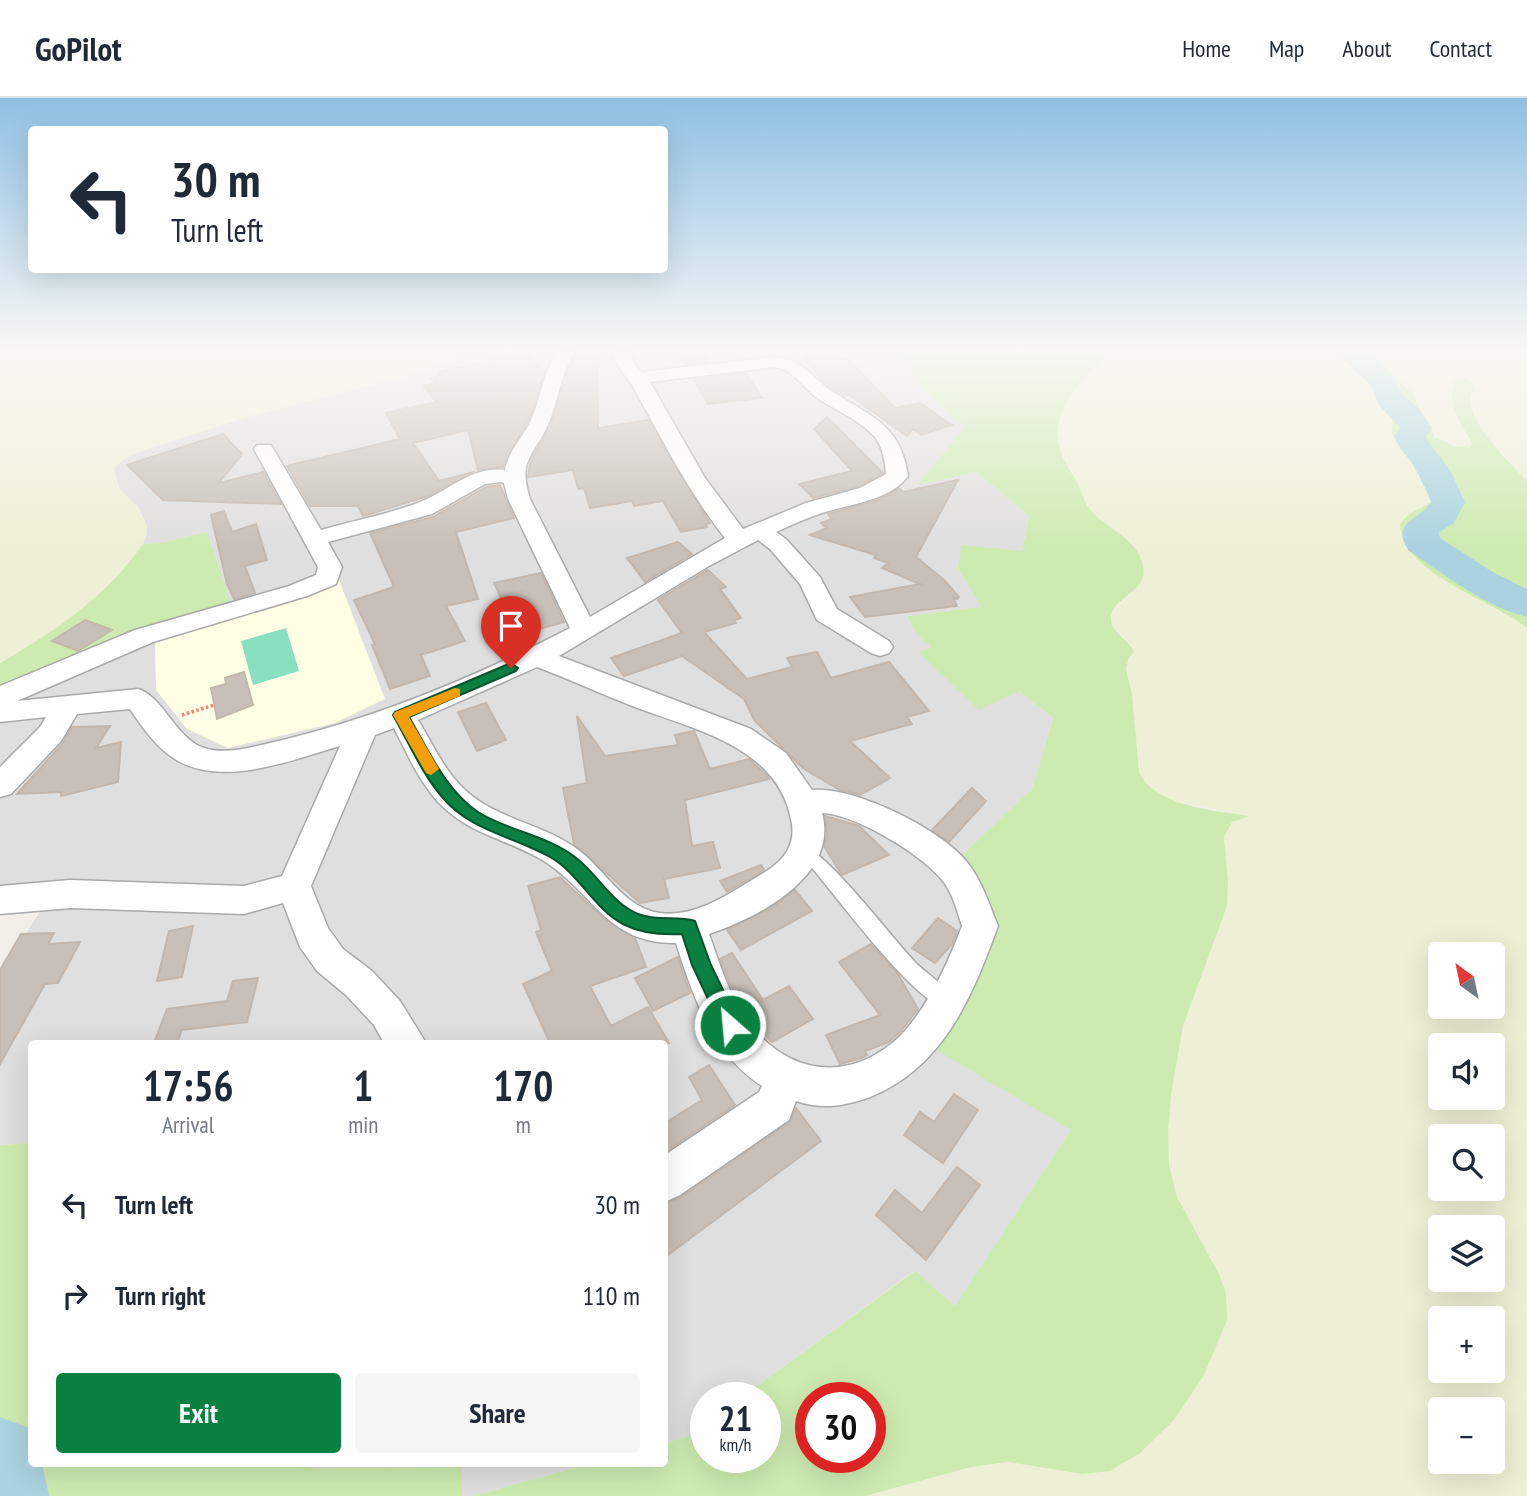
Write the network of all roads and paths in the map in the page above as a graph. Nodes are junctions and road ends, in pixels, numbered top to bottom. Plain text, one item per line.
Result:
1 (542, 417) edge
2 (660, 417) edge
3 (863, 417) edge
4 (264, 449) dead end
5 (513, 478) junction
6 (751, 535) junction
7 (316, 538) junction
8 (584, 631) junction
9 (880, 647) dead end
10 (536, 657) junction
11 (0, 697) edge
12 (67, 706) junction
13 (0, 712) edge
14 (401, 715) junction
15 (363, 728) junction
16 (0, 786) edge
17 (805, 803) junction
18 (805, 854) junction
19 (294, 886) junction
20 (0, 900) edge
21 (689, 926) junction
22 (944, 1000) junction
23 (404, 1040) edge
24 (785, 1078) junction
25 (668, 1178) edge

1 - 5 street
2 - 6 street
3 - 6 street
4 - 7 street
5 - 7 street
5 - 8 street
6 - 8 street
6 - 9 street
7 - 11 street
8 - 10 street
10 - 14 street
10 - 17 street
12 - 13 street
12 - 15 street
12 - 16 street
14 - 15 street
14 - 21 street
15 - 19 street
17 - 18 street
17 - 22 street
18 - 21 street
18 - 22 lane
19 - 20 street
19 - 23 street
21 - 24 street
22 - 24 street
24 - 25 street

